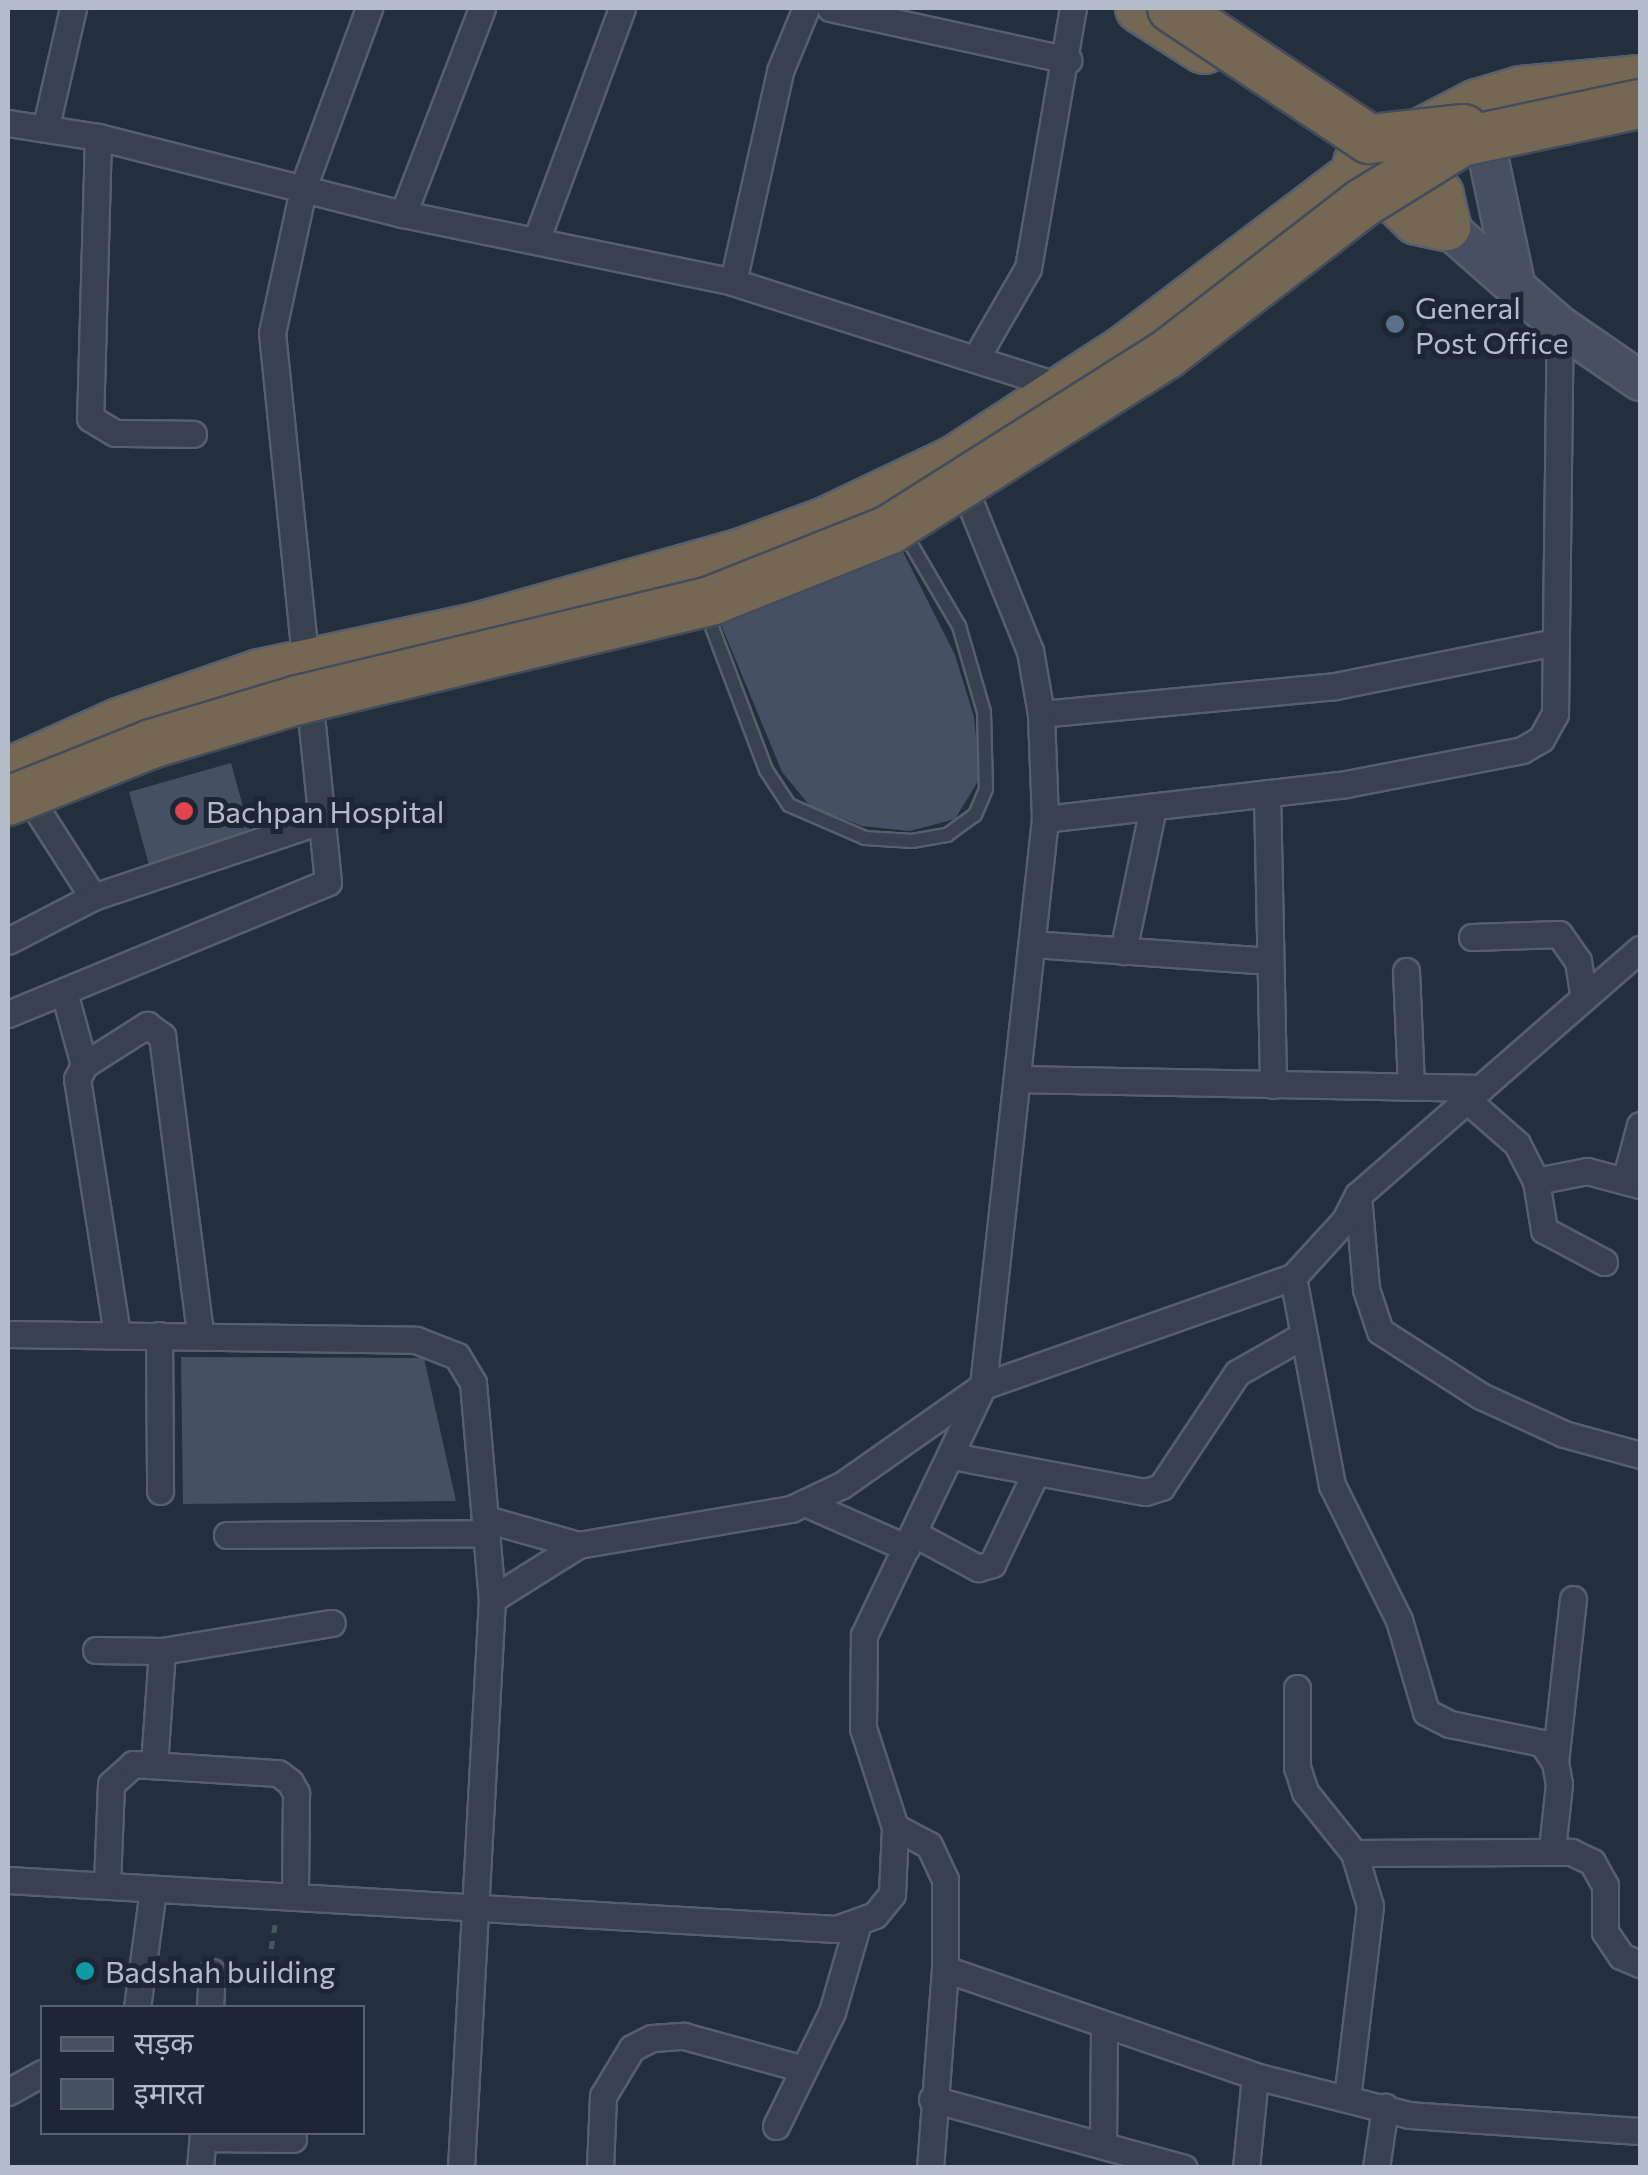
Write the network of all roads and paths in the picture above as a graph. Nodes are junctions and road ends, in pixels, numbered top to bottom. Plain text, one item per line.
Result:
1 (73, 8) edge
2 (368, 8) edge
3 (482, 8) edge
4 (622, 8) edge
5 (806, 8) edge
6 (830, 8) edge
7 (1073, 8) edge
8 (1140, 8) edge
9 (1172, 8) edge
10 (1202, 8) edge
11 (1068, 60) junction
12 (1640, 80) edge
13 (1640, 91) edge
14 (1640, 104) edge
15 (1640, 115) edge
16 (8, 123) edge
17 (46, 126) junction
18 (1482, 126) junction
19 (98, 137) junction
20 (1399, 166) junction
21 (304, 185) junction
22 (403, 214) junction
23 (1446, 226) joint
24 (537, 238) junction
25 (734, 282) junction
26 (1516, 288) junction
27 (1560, 326) junction
28 (976, 358) junction
29 (1640, 381) edge
30 (1066, 388) junction
31 (193, 434) dead end
32 (961, 480) junction
33 (905, 534) junction
34 (707, 614) junction
35 (1556, 642) junction
36 (312, 686) junction
37 (1042, 714) junction
38 (1267, 794) junction
39 (12, 796) edge
40 (1153, 807) junction
41 (1045, 819) junction
42 (323, 820) junction
43 (93, 898) junction
44 (1472, 937) dead end
45 (8, 941) edge
46 (1032, 944) junction
47 (1640, 948) edge
48 (1123, 951) junction
49 (1268, 961) junction
50 (1406, 971) dead end
51 (64, 992) junction
52 (1584, 998) junction
53 (8, 1014) edge
54 (84, 1065) junction
55 (1017, 1080) junction
56 (1273, 1086) junction
57 (1411, 1087) junction
58 (1474, 1094) junction
59 (1640, 1125) edge
60 (1536, 1182) junction
61 (1633, 1182) edge
62 (1358, 1195) junction
63 (1604, 1262) dead end
64 (1293, 1277) junction
65 (8, 1334) edge
66 (116, 1334) junction
67 (200, 1334) junction
68 (159, 1335) junction
69 (1302, 1336) junction
70 (984, 1386) junction
71 (1640, 1455) edge
72 (952, 1456) junction
73 (1036, 1472) junction
74 (160, 1491) dead end
75 (805, 1502) junction
76 (487, 1526) junction
77 (227, 1535) dead end
78 (911, 1541) junction
79 (578, 1545) junction
80 (492, 1599) junction
81 (1573, 1599) dead end
82 (332, 1623) dead end
83 (96, 1650) dead end
84 (162, 1652) junction
85 (1297, 1688) dead end
86 (1556, 1762) junction
87 (154, 1765) junction
88 (894, 1827) junction
89 (1552, 1849) junction
90 (1354, 1853) junction
91 (8, 1880) edge
92 (107, 1884) junction
93 (153, 1890) junction
94 (288, 1895) junction
95 (476, 1904) junction
96 (856, 1926) junction
97 (1640, 1964) edge
98 (946, 1969) junction
99 (212, 1972) dead end
100 (266, 1980) dead end
101 (138, 2005) edge
102 (210, 2005) edge
103 (1104, 2028) junction
104 (804, 2069) junction
105 (40, 2073) edge
106 (1255, 2076) junction
107 (8, 2092) edge
108 (932, 2098) junction
109 (1347, 2098) junction
110 (1385, 2107) junction
111 (776, 2126) dead end
112 (1640, 2131) edge
113 (203, 2135) edge
114 (293, 2140) dead end
115 (1103, 2144) junction
116 (200, 2168) edge
117 (461, 2168) edge
118 (600, 2168) edge
119 (930, 2168) edge
120 (1184, 2168) edge
121 (1246, 2168) edge
122 (1376, 2168) edge

1 - 17 street
2 - 21 street
3 - 22 street
4 - 24 street
5 - 25 street
6 - 11 street
7 - 11 street
8 - 20 highway
9 - 20 highway, bridge
10 - 20 highway
11 - 28 street
12 - 18 highway
13 - 20 highway, bridge
14 - 39 highway, bridge
15 - 18 highway
16 - 17 street
17 - 19 street
18 - 20 highway
18 - 26 street
19 - 21 street
19 - 31 street
20 - 23 highway
20 - 30 highway
20 - 32 highway
20 - 39 highway
21 - 22 street
21 - 36 street
22 - 24 street
23 - 26 street
24 - 25 street
25 - 28 street
26 - 27 street
27 - 29 street
27 - 35 street
28 - 30 street
30 - 32 highway
32 - 33 highway
32 - 36 highway
32 - 37 street
33 - 34 highway
33 - 34 lane
34 - 36 highway
35 - 37 street
35 - 38 street
36 - 39 highway
36 - 42 street
37 - 41 street
38 - 40 street
38 - 49 street
39 - 43 street
40 - 41 street
40 - 48 street
41 - 46 street
42 - 43 street
42 - 51 street
43 - 45 street
44 - 52 street
46 - 48 street
46 - 55 street
47 - 52 street
48 - 49 street
49 - 56 street
50 - 57 street
51 - 53 street
51 - 54 street
52 - 58 street
54 - 66 street
54 - 67 street
55 - 56 street
55 - 70 street
56 - 57 street
57 - 58 street
58 - 60 street
58 - 62 street
59 - 61 street
60 - 61 street
60 - 63 street
62 - 64 street
62 - 71 street
64 - 69 street
64 - 70 street
65 - 66 street
66 - 68 street
67 - 68 street
67 - 76 street
68 - 74 street
69 - 73 street
69 - 86 street
70 - 72 street
70 - 75 street
72 - 73 street
72 - 78 street
73 - 78 street
75 - 78 street
75 - 79 street
76 - 77 street
76 - 79 street
76 - 80 street
78 - 88 street
79 - 80 street
80 - 95 street
81 - 86 street
82 - 84 street
83 - 84 street
84 - 87 street
85 - 90 street
86 - 89 street
87 - 92 street
87 - 94 street
88 - 96 street
88 - 98 street
89 - 90 street
89 - 97 street
90 - 109 street
91 - 92 street
92 - 93 street
93 - 94 street
93 - 101 street
94 - 95 street
94 - 100 path
95 - 96 street
95 - 117 street
96 - 104 street
98 - 103 street
98 - 108 street
99 - 102 street
103 - 106 street
103 - 115 street
104 - 111 street
104 - 118 street
105 - 107 street
106 - 109 street
106 - 121 street
108 - 115 street
108 - 119 street
109 - 110 street
110 - 112 street
110 - 122 street
113 - 114 street
113 - 116 street
115 - 120 street

